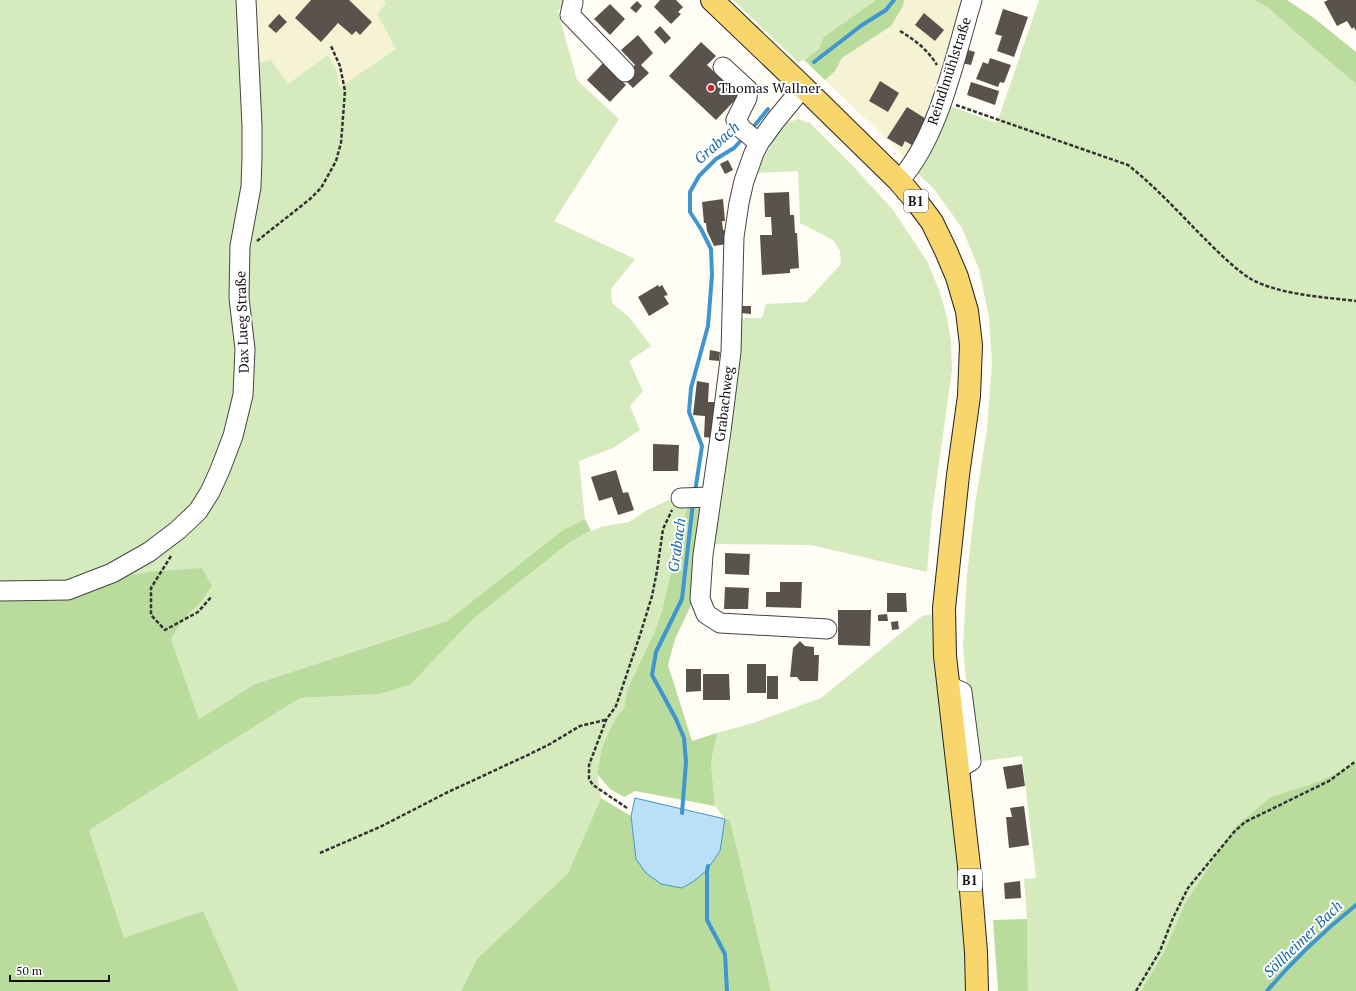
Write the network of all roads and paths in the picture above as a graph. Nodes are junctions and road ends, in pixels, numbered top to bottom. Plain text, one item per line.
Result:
1 (246, 0) edge
2 (712, 0) edge
3 (972, 0) edge
4 (574, 1) edge
5 (900, 31) dead end
6 (331, 46) dead end
7 (723, 67) dead end
8 (628, 68) dead end
9 (803, 87) junction
10 (945, 91) junction
11 (751, 136) junction
12 (899, 181) junction
13 (240, 256) junction
14 (1356, 301) edge
15 (696, 498) junction
16 (178, 530) junction
17 (0, 591) edge
18 (212, 596) dead end
19 (827, 629) dead end
20 (606, 720) junction
21 (1356, 761) edge
22 (627, 808) dead end
23 (320, 853) dead end
24 (977, 991) edge
25 (1136, 991) edge

1 - 13 street, Dax Lueg Straße
2 - 9 main road, B1
3 - 10 street, Reindlmühlstraße
4 - 8 street
5 - 10 path
6 - 13 path
7 - 11 street
9 - 11 street, Grabachweg
9 - 12 main road, B1
10 - 12 street, Reindlmühlstraße
10 - 14 path
11 - 15 street, Grabachweg
12 - 24 main road, B1
13 - 16 street, Dax Lueg Straße
15 - 19 street, Grabachweg
15 - 20 path
16 - 17 street, Dax Lueg Straße
16 - 18 path
20 - 22 path
20 - 23 path
21 - 25 path

